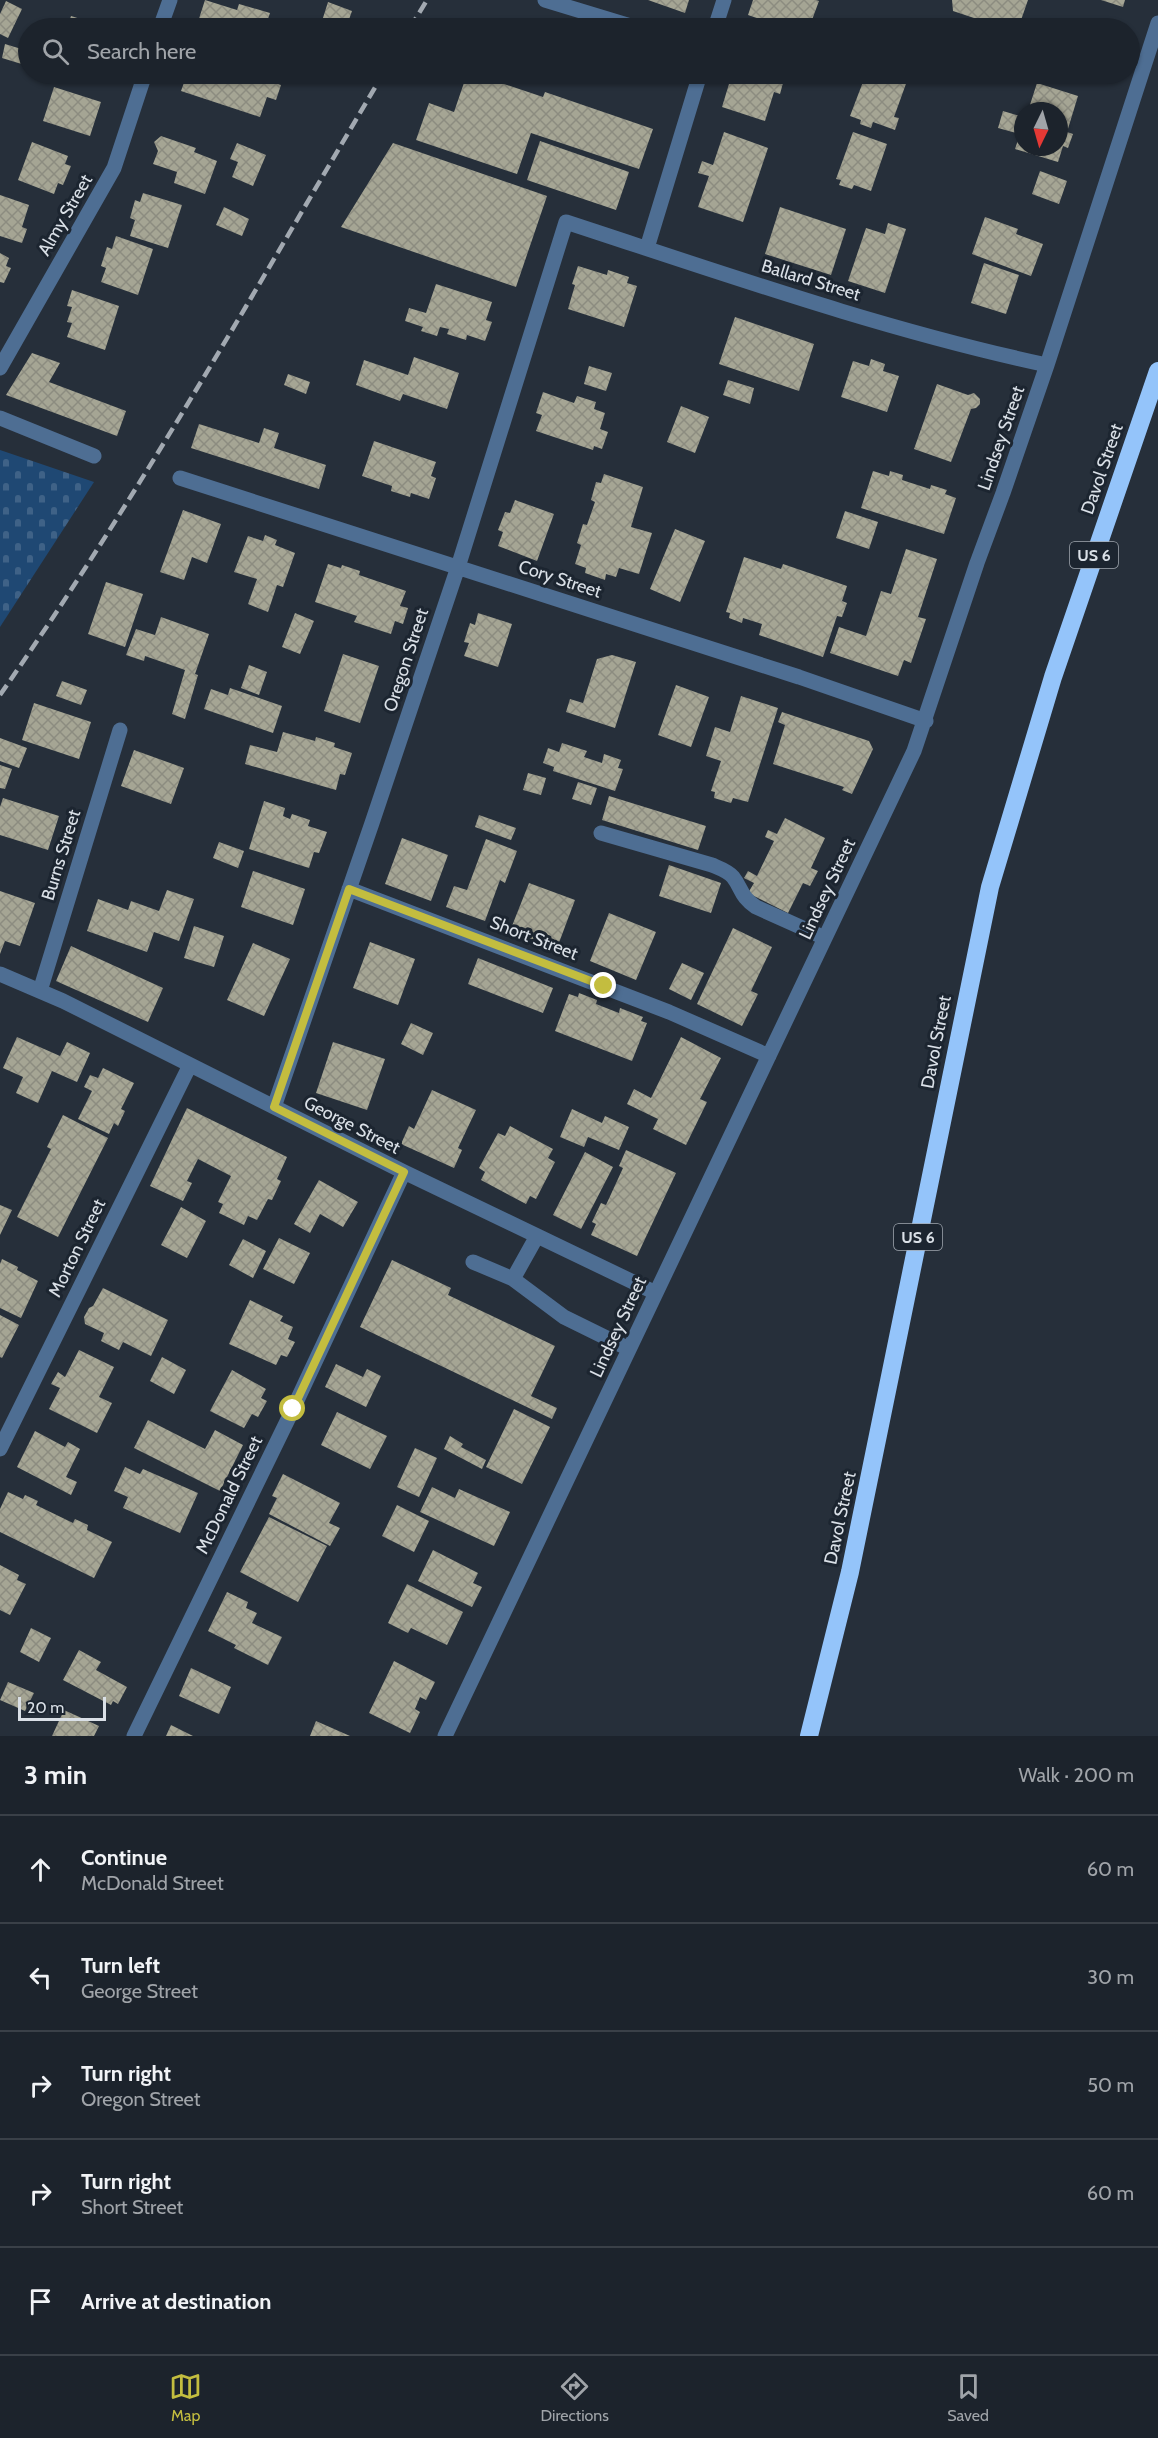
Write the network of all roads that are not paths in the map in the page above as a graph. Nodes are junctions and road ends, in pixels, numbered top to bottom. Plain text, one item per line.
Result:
1 (170, 0) edge
2 (545, 0) edge
3 (724, 0) edge
4 (164, 18) edge
5 (604, 18) edge
6 (718, 18) edge
7 (1158, 23) edge
8 (1140, 78) edge
9 (143, 84) edge
10 (697, 84) edge
11 (1138, 84) edge
12 (566, 222) joint
13 (646, 248) junction
14 (1047, 365) junction
15 (0, 368) edge
16 (1158, 371) edge
17 (0, 418) edge
18 (94, 456) dead end
19 (180, 478) dead end
20 (458, 567) junction
21 (926, 721) junction
22 (120, 730) dead end
23 (601, 833) dead end
24 (349, 889) junction
25 (825, 938) junction
26 (0, 974) edge
27 (40, 991) junction
28 (769, 1056) junction
29 (190, 1065) junction
30 (274, 1107) junction
31 (404, 1172) junction
32 (537, 1236) junction
33 (473, 1262) dead end
34 (513, 1279) junction
35 (656, 1293) junction
36 (629, 1349) junction
37 (0, 1449) edge
38 (134, 1736) edge
39 (445, 1736) edge
40 (809, 1736) edge

1 - 4 street
2 - 5 street
3 - 6 street
7 - 8 street, Lindsey Street
9 - 15 street, Almy Street
10 - 13 street
11 - 14 street, Lindsey Street
12 - 13 street, Ballard Street
12 - 20 street, Oregon Street
13 - 14 street, Ballard Street
14 - 21 street, Lindsey Street
16 - 40 highway, Davol Street / US 6
17 - 18 street
19 - 20 street, Cory Street
20 - 21 street, Cory Street
20 - 24 street, Oregon Street
21 - 25 street, Lindsey Street
22 - 27 street, Burns Street
23 - 25 street
24 - 28 street, Short Street
24 - 30 street, Oregon Street
25 - 28 street, Lindsey Street
26 - 27 street, George Street
27 - 29 street, George Street
28 - 35 street, Lindsey Street
29 - 30 street, George Street
29 - 37 street, Morton Street
30 - 31 street, George Street
31 - 32 street, George Street
31 - 38 street, McDonald Street
32 - 34 street
32 - 35 street, George Street
33 - 34 street
34 - 36 street
35 - 36 street, Lindsey Street
36 - 39 street, Lindsey Street

